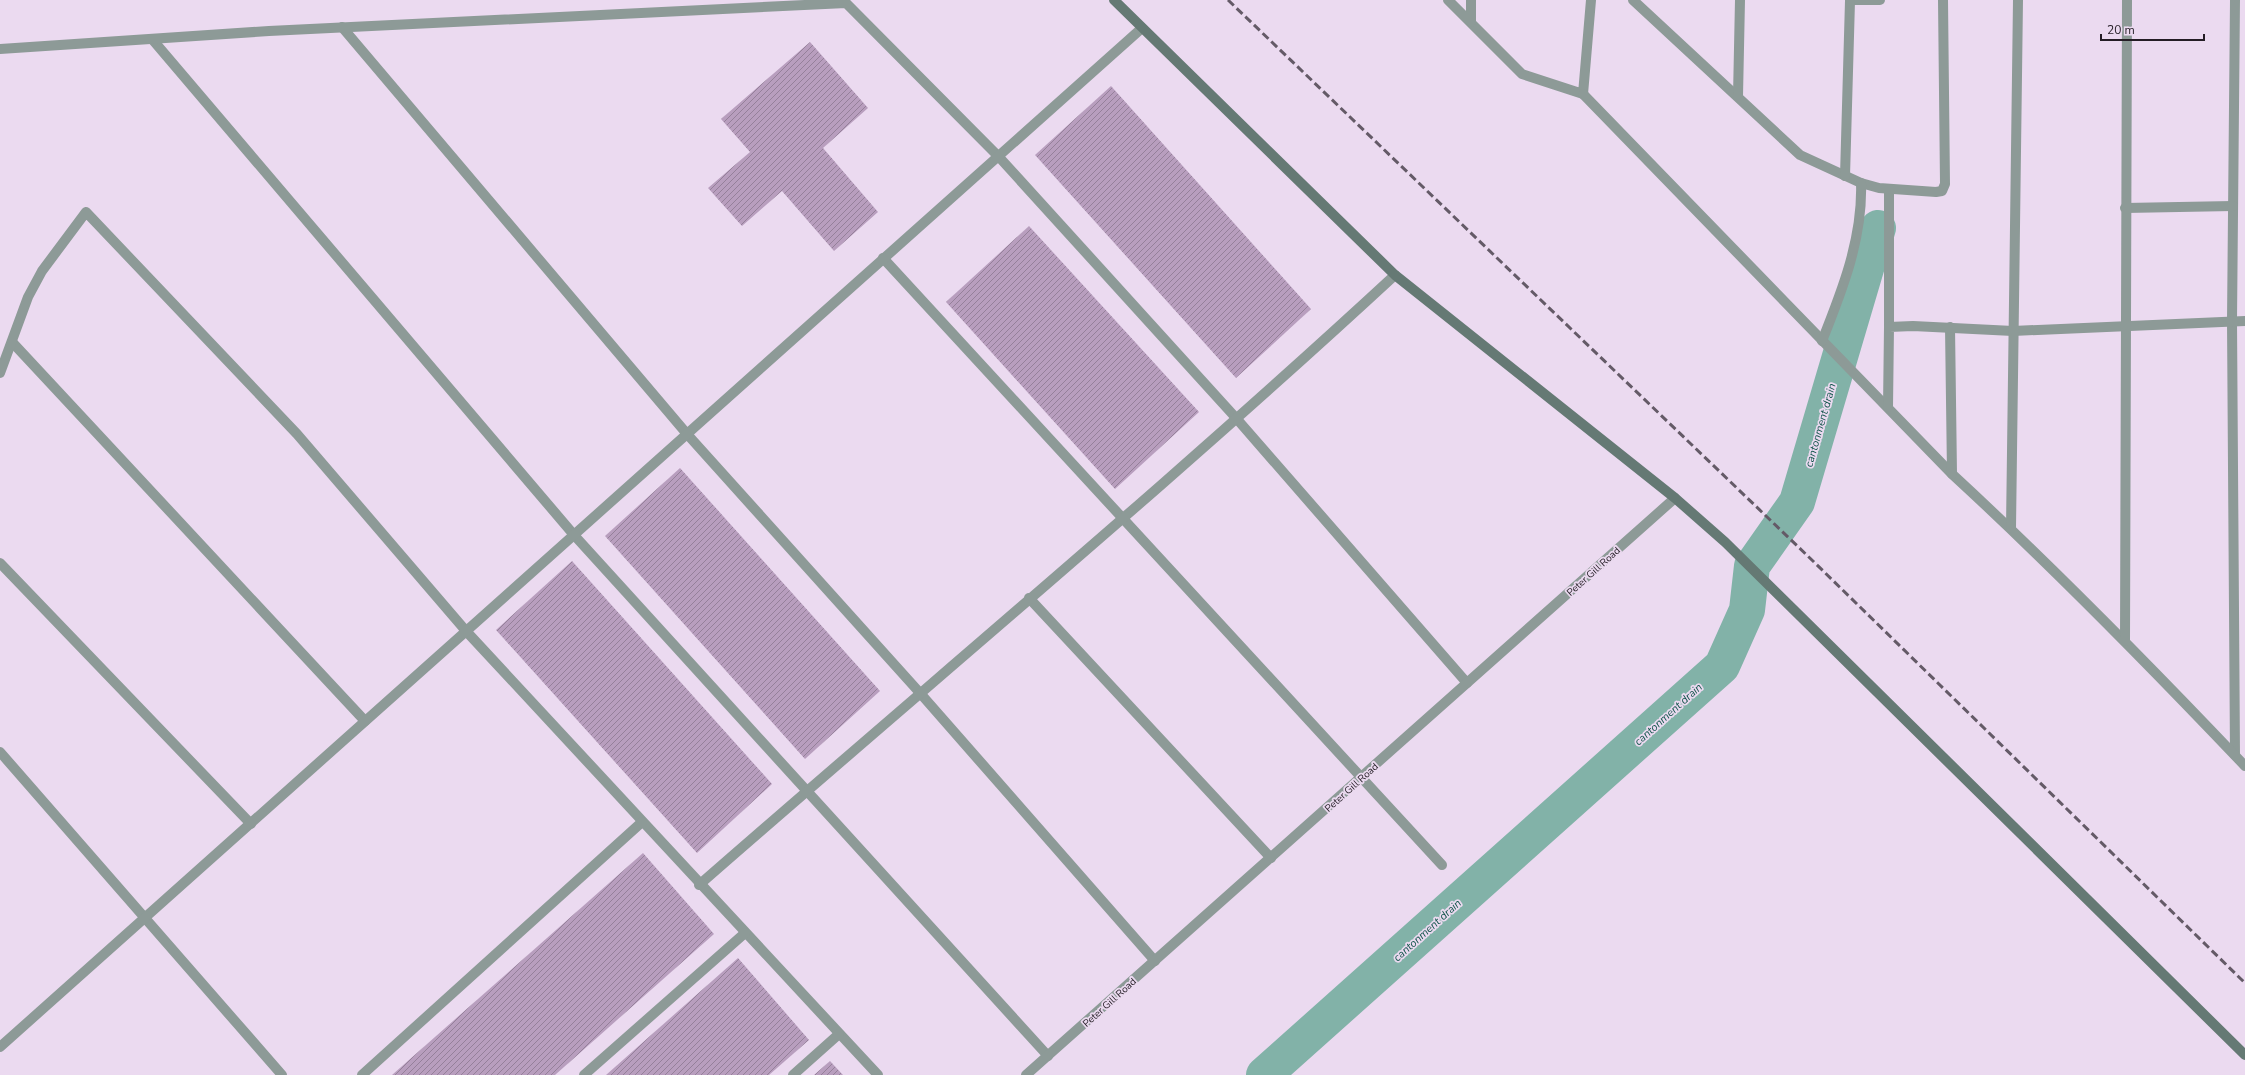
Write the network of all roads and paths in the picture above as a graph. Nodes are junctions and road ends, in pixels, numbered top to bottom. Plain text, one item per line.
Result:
1 (1114, 0) edge
2 (1448, 0) edge
3 (1471, 0) edge
4 (1591, 0) edge
5 (1633, 0) edge
6 (1740, 0) edge
7 (1880, 0) edge
8 (1943, 0) edge
9 (2018, 0) edge
10 (2127, 0) edge
11 (2235, 0) edge
12 (846, 1) edge
13 (1850, 1) edge
14 (1470, 22) junction
15 (342, 27) junction
16 (1142, 28) junction
17 (152, 39) junction
18 (0, 49) edge
19 (1583, 94) junction
20 (1738, 96) junction
21 (999, 157) junction
22 (1845, 176) junction
23 (1861, 183) junction
24 (1889, 189) junction
25 (2233, 206) junction
26 (2125, 208) junction
27 (883, 258) junction
28 (1395, 275) junction
29 (2232, 321) junction
30 (2245, 321) edge
31 (1889, 327) junction
32 (1950, 327) junction
33 (2127, 327) junction
34 (2013, 331) junction
35 (1822, 341) junction
36 (12, 342) junction
37 (0, 372) edge
38 (1888, 406) junction
39 (1236, 418) junction
40 (687, 434) junction
41 (1952, 474) junction
42 (1675, 498) junction
43 (1123, 518) junction
44 (2011, 528) junction
45 (574, 535) junction
46 (0, 563) edge
47 (1029, 598) junction
48 (466, 631) junction
49 (2124, 641) junction
50 (1467, 683) junction
51 (920, 693) junction
52 (365, 722) junction
53 (0, 752) edge
54 (2235, 755) junction
55 (2245, 766) edge
56 (1362, 778) junction
57 (808, 790) junction
58 (642, 822) junction
59 (251, 824) junction
60 (1271, 858) junction
61 (1442, 865) dead end
62 (699, 885) junction
63 (145, 917) junction
64 (745, 934) junction
65 (1155, 961) junction
66 (839, 1034) junction
67 (0, 1047) edge
68 (2245, 1055) edge
69 (1048, 1056) junction
70 (282, 1075) edge
71 (362, 1075) edge
72 (584, 1075) edge
73 (793, 1075) edge
74 (878, 1075) edge
75 (1026, 1075) edge

1 - 16 main road
2 - 14 street
3 - 14 street
4 - 19 street
5 - 20 street
6 - 20 street
7 - 13 street
8 - 24 street
9 - 34 street
10 - 26 street
11 - 25 street
12 - 15 street
12 - 21 street
13 - 22 street
14 - 19 street
15 - 17 street
15 - 40 street
16 - 21 street
16 - 28 main road
17 - 18 street
17 - 45 street
19 - 35 street
20 - 22 street
21 - 27 street
21 - 39 street
22 - 23 street
23 - 24 street
23 - 35 street
24 - 31 street
25 - 26 street
25 - 29 street
26 - 33 street
27 - 40 street
27 - 43 street
28 - 39 street
28 - 42 main road
29 - 30 street
29 - 33 street
29 - 54 street
31 - 32 street
31 - 38 street
32 - 34 street
32 - 41 street
33 - 34 street
33 - 49 street
34 - 44 street
35 - 38 street
36 - 37 street
36 - 48 street
36 - 52 street
38 - 41 street
39 - 43 street
39 - 50 street
40 - 45 street
40 - 51 street
41 - 44 street
42 - 50 street, Peter Gill Road
42 - 68 main road
43 - 47 street
43 - 56 street
44 - 49 street
45 - 48 street
45 - 57 street
46 - 59 street
47 - 51 street
47 - 60 street
48 - 52 street
48 - 58 street
49 - 54 street
50 - 56 street, Peter Gill Road
51 - 57 street
51 - 65 street
52 - 59 street
53 - 63 street
54 - 55 street
56 - 60 street, Peter Gill Road
56 - 61 street
57 - 62 street
57 - 69 street
58 - 62 street
58 - 71 street
59 - 63 street
60 - 65 street, Peter Gill Road
62 - 64 street
63 - 67 street
63 - 70 street
64 - 66 street
64 - 72 street
65 - 69 street, Peter Gill Road
66 - 73 street
66 - 74 street
69 - 75 street, Peter Gill Road

